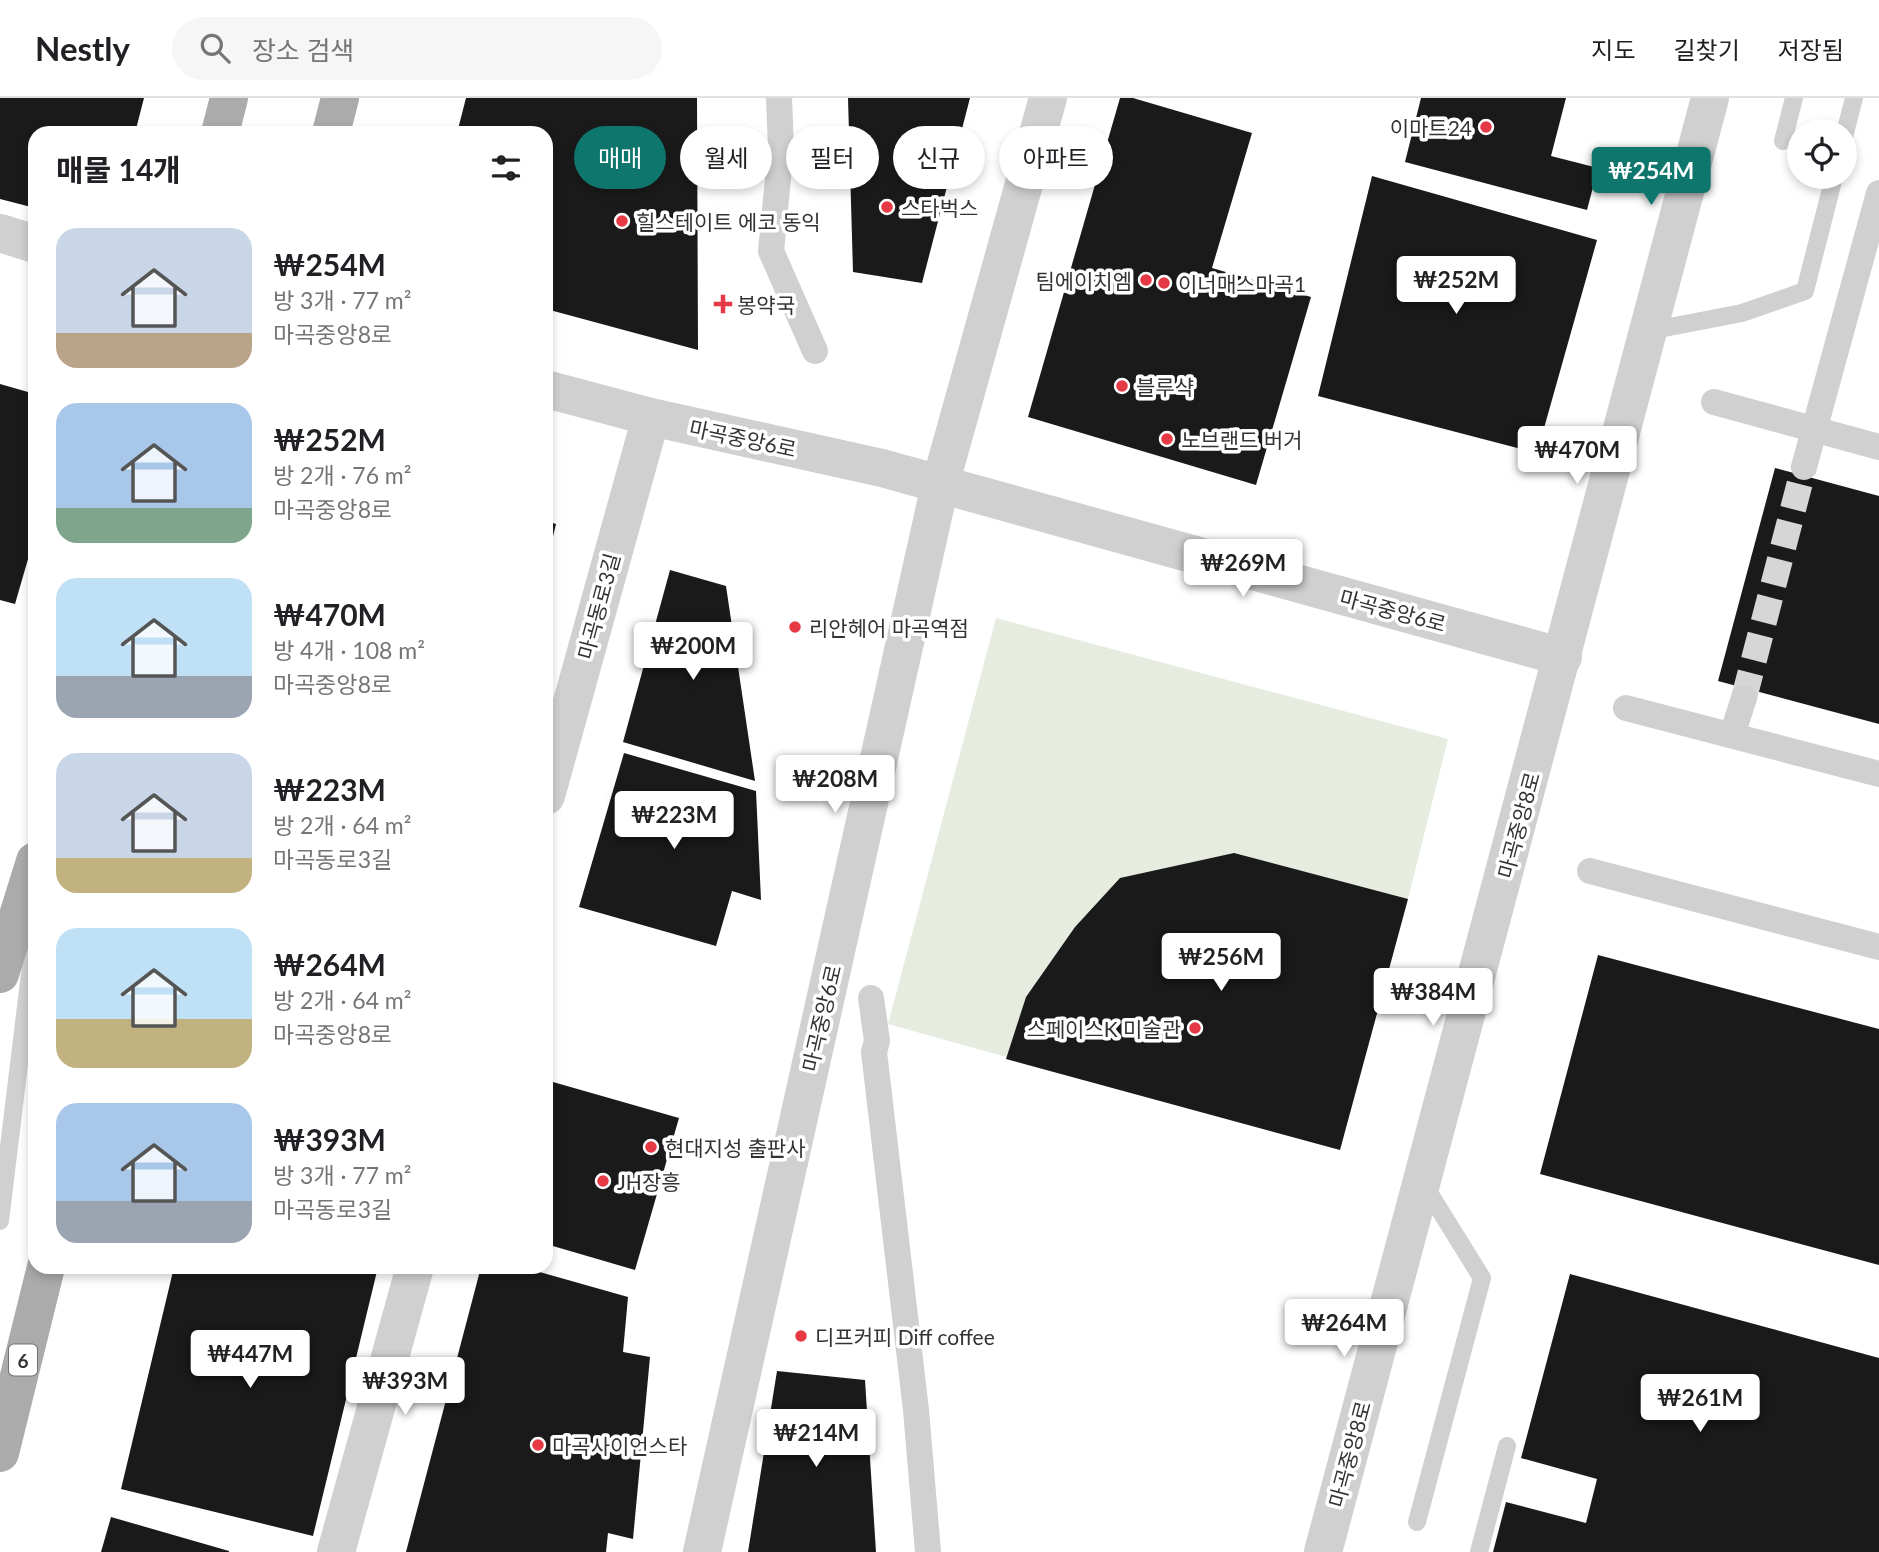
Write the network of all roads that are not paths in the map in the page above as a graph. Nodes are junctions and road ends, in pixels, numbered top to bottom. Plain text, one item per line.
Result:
1 (229, 98) edge
2 (340, 98) edge
3 (779, 98) edge
4 (1048, 98) edge
5 (1710, 98) edge
6 (1794, 98) edge
7 (1854, 98) edge
8 (1849, 119) edge
9 (222, 126) edge
10 (333, 126) edge
11 (1783, 141) dead end
12 (1831, 189) edge
13 (1879, 192) edge
14 (0, 233) edge
15 (28, 242) edge
16 (1649, 331) junction
17 (815, 351) dead end
18 (553, 391) edge
19 (1714, 402) dead end
20 (651, 417) junction
21 (1814, 429) junction
22 (1879, 447) edge
23 (1804, 467) tunnel mouth
24 (940, 485) junction
25 (1563, 657) junction
26 (1744, 698) tunnel mouth
27 (1626, 708) dead end
28 (1732, 735) junction
29 (553, 771) edge
30 (1879, 774) edge
31 (1590, 871) dead end
32 (28, 884) edge
33 (1879, 947) edge
34 (0, 974) edge
35 (28, 990) edge
36 (871, 998) dead end
37 (1422, 1182) junction
38 (0, 1221) edge
39 (44, 1274) edge
40 (413, 1274) edge
41 (1507, 1446) dead end
42 (0, 1453) edge
43 (1417, 1522) dead end
44 (337, 1552) edge
45 (702, 1552) edge
46 (928, 1552) edge
47 (1323, 1552) edge
48 (1479, 1552) edge

1 - 9 main road
2 - 10 main road
3 - 17 street
4 - 24 street, 마곡중앙6로
5 - 16 street, 마곡중앙8로
6 - 11 lane
7 - 8 lane
12 - 16 lane
13 - 21 street
14 - 15 street
16 - 25 street, 마곡중앙8로
18 - 20 street, 마곡중앙6로
19 - 21 street
20 - 24 street, 마곡중앙6로
20 - 29 street, 마곡동로3길
21 - 22 street
21 - 23 street
24 - 25 street, 마곡중앙6로
24 - 45 street, 마곡중앙6로
25 - 37 street, 마곡중앙8로
26 - 28 street
27 - 28 street
28 - 30 street
31 - 33 street
32 - 34 main road
35 - 38 lane
36 - 46 street
37 - 43 lane
37 - 47 street, 마곡중앙8로
39 - 42 main road, 6
40 - 44 street
41 - 48 lane

